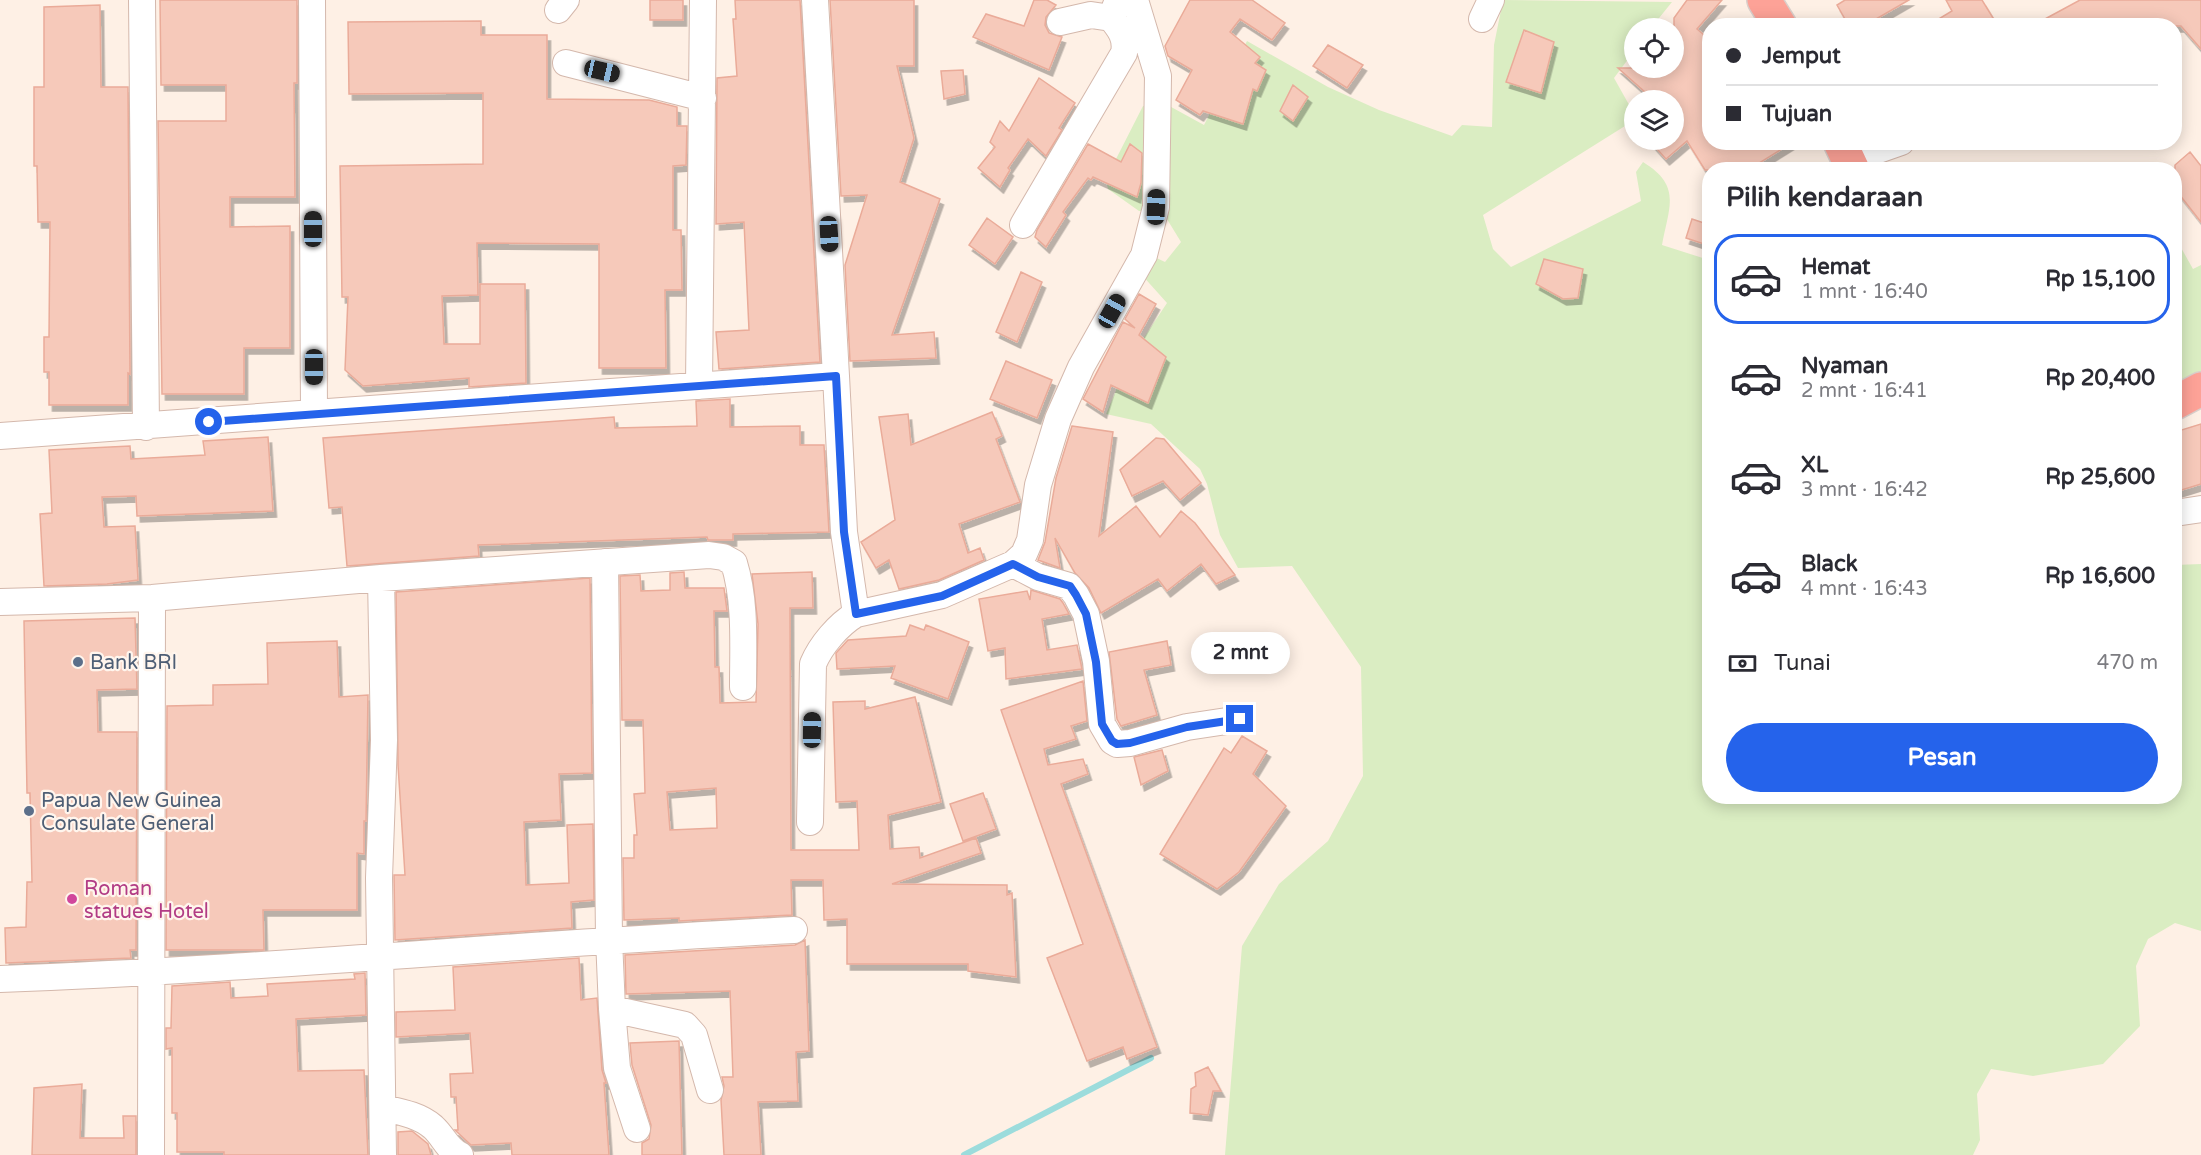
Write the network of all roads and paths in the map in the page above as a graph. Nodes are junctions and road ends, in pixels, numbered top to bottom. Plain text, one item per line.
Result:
1 (142, 0) edge
2 (312, 0) edge
3 (703, 0) edge
4 (815, 0) edge
5 (1135, 0) edge
6 (1764, 0) edge
7 (1114, 9) edge
8 (1775, 18) edge
9 (1060, 22) dead end
10 (566, 63) dead end
11 (703, 98) junction
12 (1878, 150) edge
13 (1846, 155) edge
14 (1023, 225) dead end
15 (836, 376) junction
16 (699, 386) junction
17 (2201, 389) edge
18 (2182, 399) edge
19 (314, 412) junction
20 (146, 427) junction
21 (0, 436) edge
22 (2201, 509) edge
23 (2182, 512) edge
24 (605, 562) junction
25 (1013, 564) junction
26 (381, 578) junction
27 (152, 598) junction
28 (0, 602) edge
29 (856, 614) junction
30 (743, 687) dead end
31 (1240, 719) dead end
32 (810, 822) dead end
33 (794, 930) dead end
34 (609, 939) junction
35 (381, 956) junction
36 (151, 972) junction
37 (0, 979) edge
38 (612, 1010) junction
39 (710, 1090) dead end
40 (383, 1108) junction
41 (637, 1129) dead end
42 (151, 1155) edge
43 (383, 1155) edge
44 (460, 1155) edge

1 - 20 street
2 - 19 street
3 - 11 street
4 - 15 street
5 - 25 street
6 - 8 highway
7 - 9 street
7 - 14 street
10 - 11 street
11 - 16 street
12 - 13 street
15 - 16 street
15 - 29 street
16 - 19 street
17 - 18 highway
19 - 20 street
20 - 21 street
22 - 23 street
24 - 26 street
24 - 30 street
24 - 34 street
25 - 29 street
25 - 31 street
26 - 27 street
26 - 35 street
27 - 28 street
27 - 36 street
29 - 32 street
33 - 34 street
34 - 35 street
34 - 38 street
35 - 36 street
35 - 40 street
36 - 37 street
36 - 42 street
38 - 39 street
38 - 41 street
40 - 43 street
40 - 44 street

